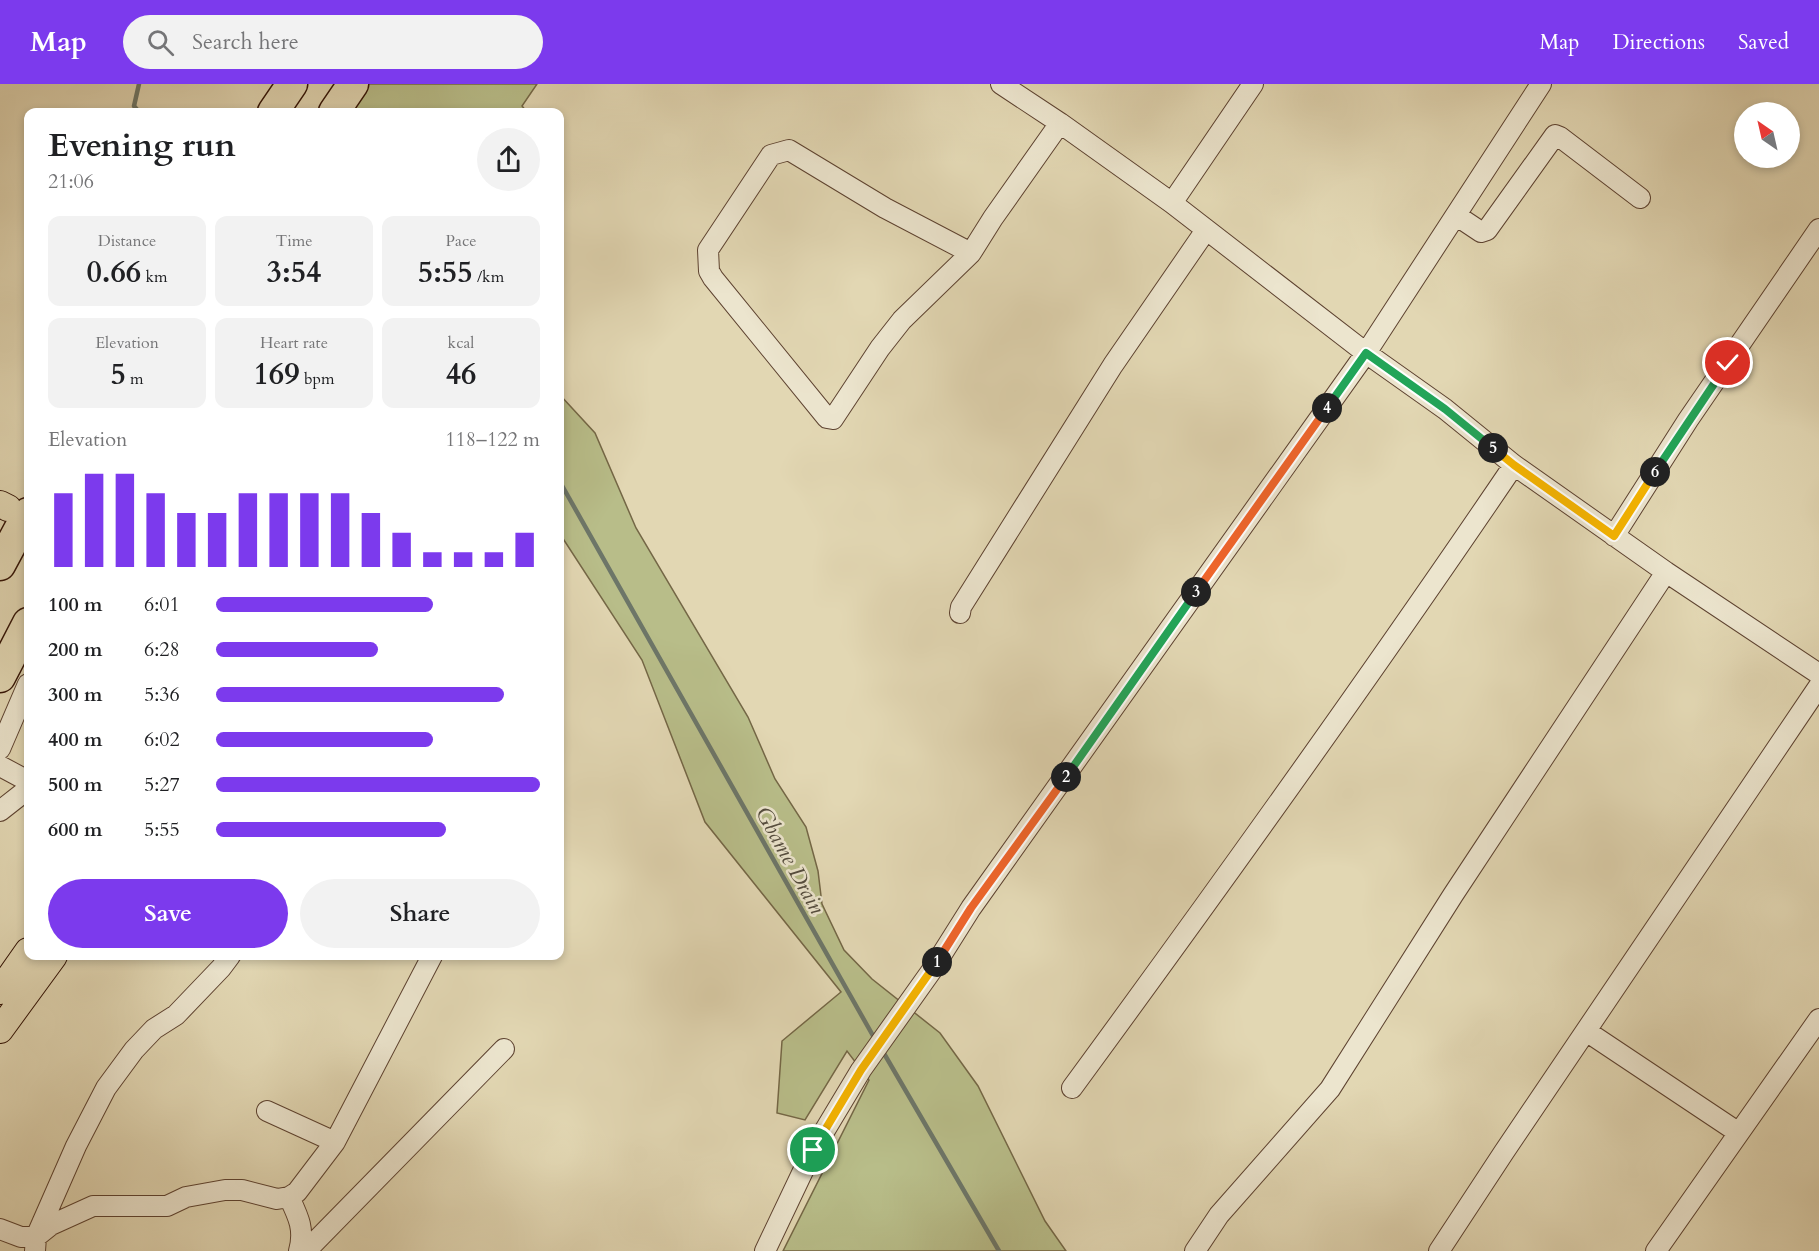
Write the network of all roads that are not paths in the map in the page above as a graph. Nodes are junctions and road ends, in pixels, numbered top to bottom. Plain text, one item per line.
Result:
1 (292, 84) edge
2 (353, 84) edge
3 (1252, 84) edge
4 (1541, 84) edge
5 (1010, 86) edge
6 (276, 108) edge
7 (337, 108) edge
8 (1060, 123) junction
9 (1640, 198) dead end
10 (1172, 203) junction
11 (1457, 216) junction
12 (1819, 229) edge
13 (1206, 230) junction
14 (971, 253) junction
15 (1366, 353) junction
16 (1514, 465) junction
17 (12, 508) edge
18 (1614, 536) junction
19 (0, 565) edge
20 (1666, 572) junction
21 (960, 613) dead end
22 (24, 658) edge
23 (1819, 674) edge
24 (21, 685) edge
25 (1819, 686) edge
26 (0, 749) edge
27 (0, 766) edge
28 (24, 779) edge
29 (24, 792) edge
30 (0, 811) edge
31 (24, 957) edge
32 (51, 960) edge
33 (227, 960) edge
34 (430, 960) edge
35 (0, 991) edge
36 (1819, 1019) edge
37 (0, 1030) edge
38 (1586, 1031) junction
39 (504, 1049) dead end
40 (1072, 1088) dead end
41 (267, 1111) dead end
42 (1739, 1132) junction
43 (335, 1142) junction
44 (289, 1197) junction
45 (0, 1229) edge
46 (36, 1244) edge
47 (299, 1251) edge
48 (306, 1251) edge
49 (765, 1251) edge
50 (1195, 1251) edge
51 (1439, 1251) edge
52 (1656, 1251) edge

1 - 6 highway
2 - 7 highway
3 - 10 street
4 - 11 street
5 - 8 street
8 - 10 street
8 - 14 street
9 - 11 street
10 - 13 street
11 - 15 street
12 - 18 street
13 - 15 street
13 - 21 street
14 - 14 street
15 - 16 street
15 - 49 street
16 - 18 street
16 - 40 street
17 - 19 highway
18 - 20 street
20 - 23 street
20 - 50 street
22 - 24 highway
24 - 26 street
25 - 38 street
27 - 28 street
29 - 30 street
31 - 35 main road
32 - 37 main road
33 - 46 street
34 - 43 street
36 - 42 street
38 - 42 street
38 - 51 street
39 - 48 street
41 - 43 street
42 - 52 street
43 - 44 street
44 - 46 street
44 - 47 street
45 - 46 street

